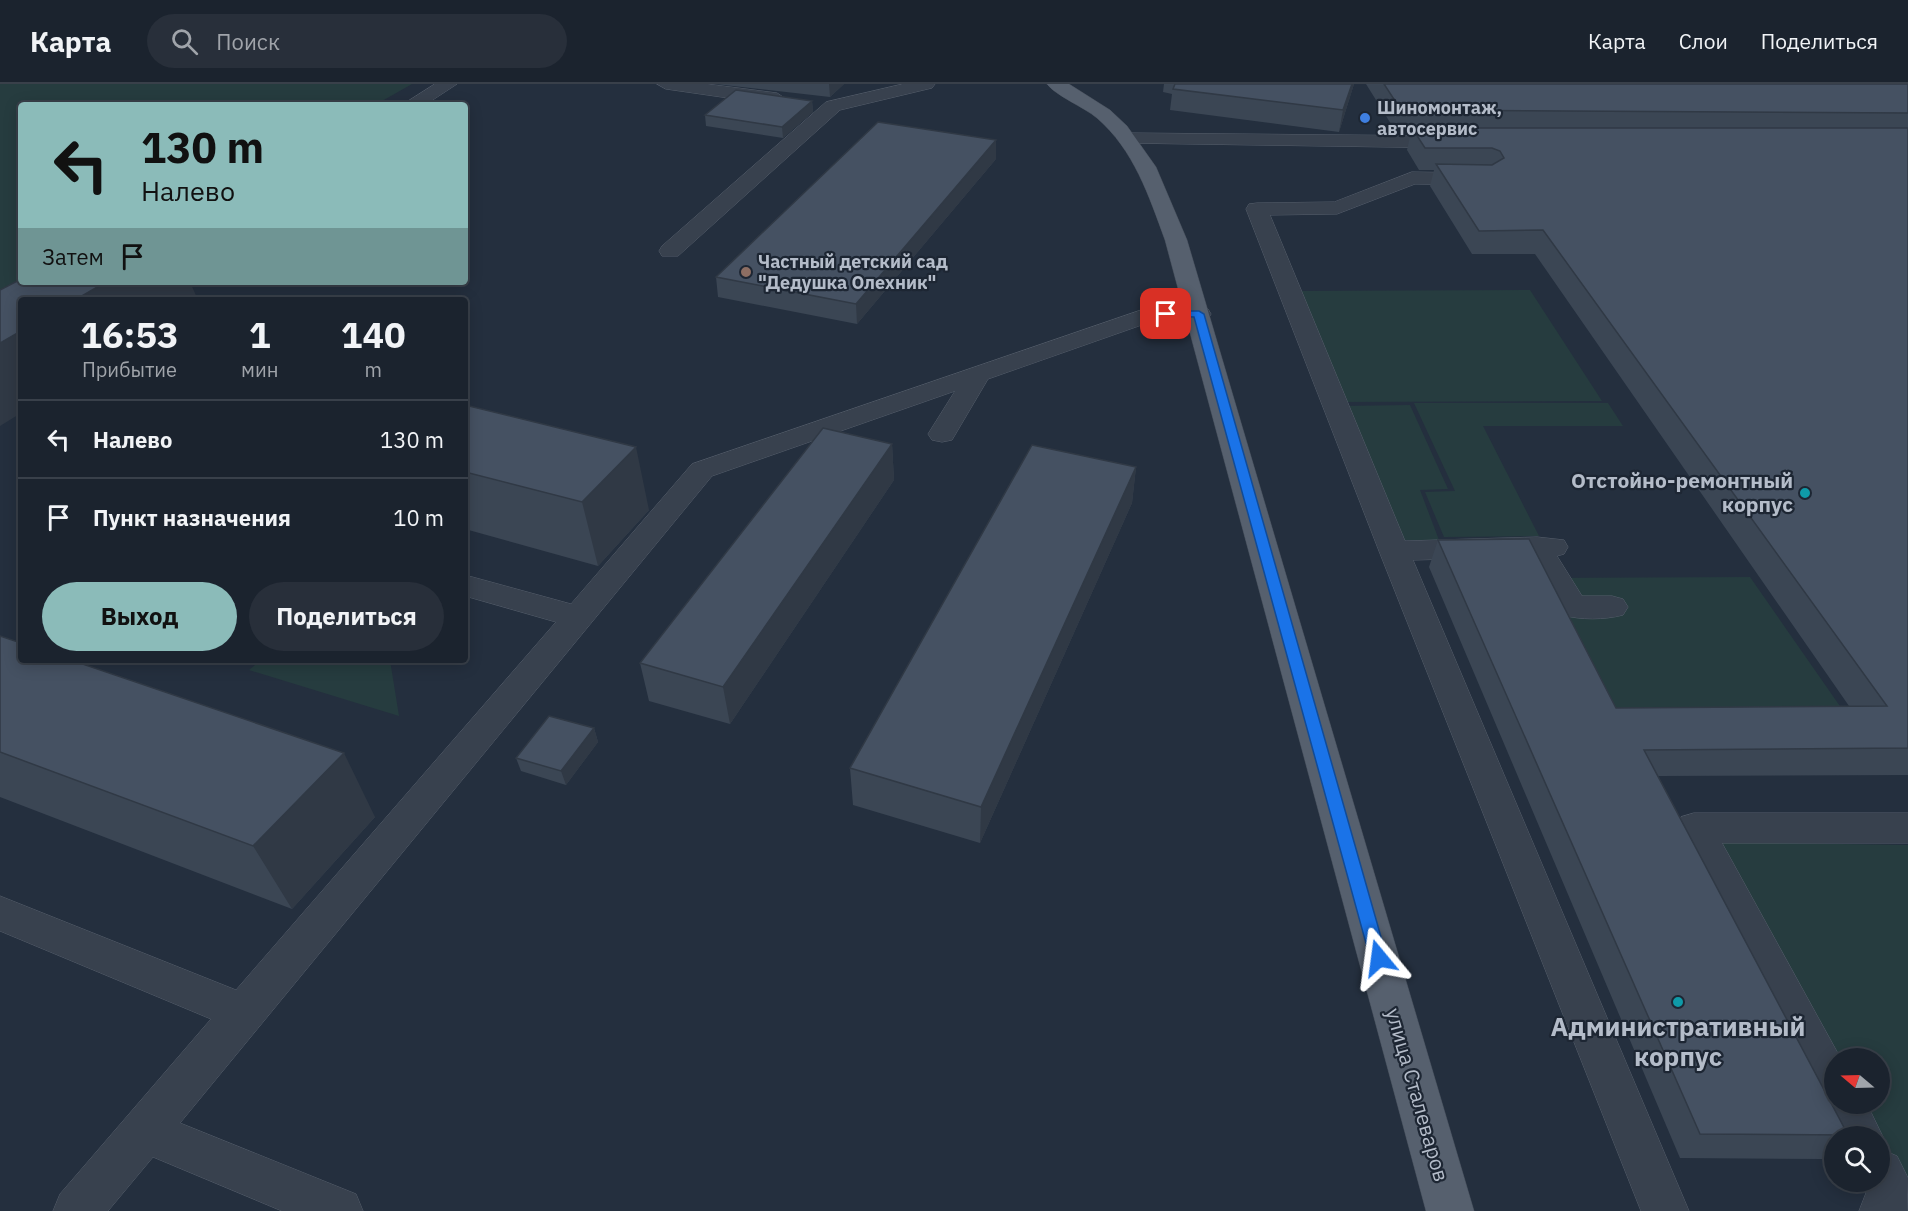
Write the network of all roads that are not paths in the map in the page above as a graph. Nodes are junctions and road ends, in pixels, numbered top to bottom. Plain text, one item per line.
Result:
1 (448, 84) edge
2 (666, 84) edge
3 (926, 84) edge
4 (1056, 84) edge
5 (790, 100) edge
6 (416, 102) edge
7 (812, 103) edge
8 (833, 106) junction
9 (1130, 139) junction
10 (1480, 142) edge
11 (1485, 179) edge
12 (670, 251) dead end
13 (1199, 314) junction
14 (980, 373) junction
15 (942, 434) dead end
16 (1394, 552) junction
17 (468, 586) edge
18 (1612, 607) dead end
19 (578, 617) junction
20 (1908, 828) edge
21 (0, 913) edge
22 (244, 1013) junction
23 (1824, 1070) edge
24 (145, 1131) junction
25 (1890, 1192) edge
26 (77, 1211) edge
27 (339, 1211) edge
28 (1450, 1211) edge
29 (1665, 1211) edge
30 (1883, 1211) edge

1 - 6 lane
2 - 5 lane
3 - 8 lane
4 - 9 main road, улица Сталеваров
7 - 8 lane
8 - 12 lane
9 - 10 lane
9 - 13 main road, улица Сталеваров
11 - 16 lane
13 - 14 lane
13 - 28 main road, улица Сталеваров
14 - 15 lane
14 - 19 lane
16 - 18 lane
16 - 29 lane
17 - 19 lane
19 - 22 lane
20 - 23 lane
21 - 22 lane
22 - 24 lane
24 - 26 lane
24 - 27 lane
25 - 30 lane

